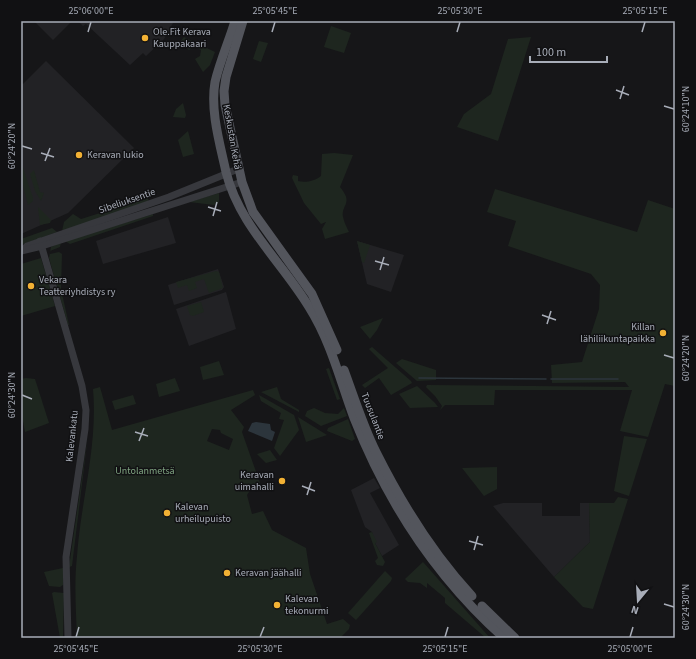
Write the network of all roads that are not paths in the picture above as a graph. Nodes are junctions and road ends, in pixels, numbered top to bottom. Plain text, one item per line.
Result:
1 (235, 21) edge
2 (244, 21) edge
3 (231, 47) junction
4 (226, 62) junction
5 (238, 169) junction
6 (227, 174) junction
7 (242, 182) junction
8 (231, 186) junction
9 (41, 244) junction
10 (22, 251) edge
11 (68, 638) edge
12 (504, 638) edge
13 (515, 638) edge

1 - 3 main road, Keskustan Kehä
2 - 3 main road, Keskustan Kehä
3 - 4 main road, Keskustan Kehä
4 - 5 main road, Keskustan Kehä
4 - 6 main road, Keskustan Kehä
5 - 6 street, Sibeliuksentie
5 - 7 main road, Keskustan Kehä
6 - 8 main road, Keskustan Kehä
6 - 9 street, Sibeliuksentie
7 - 8 street, Sibeliuksentie
7 - 13 main road, Tuusulantie
8 - 9 street, Sibeliuksentie
8 - 12 main road, Tuusulantie
9 - 10 street, Sibeliuksentie
9 - 11 street, Kalevankatu

